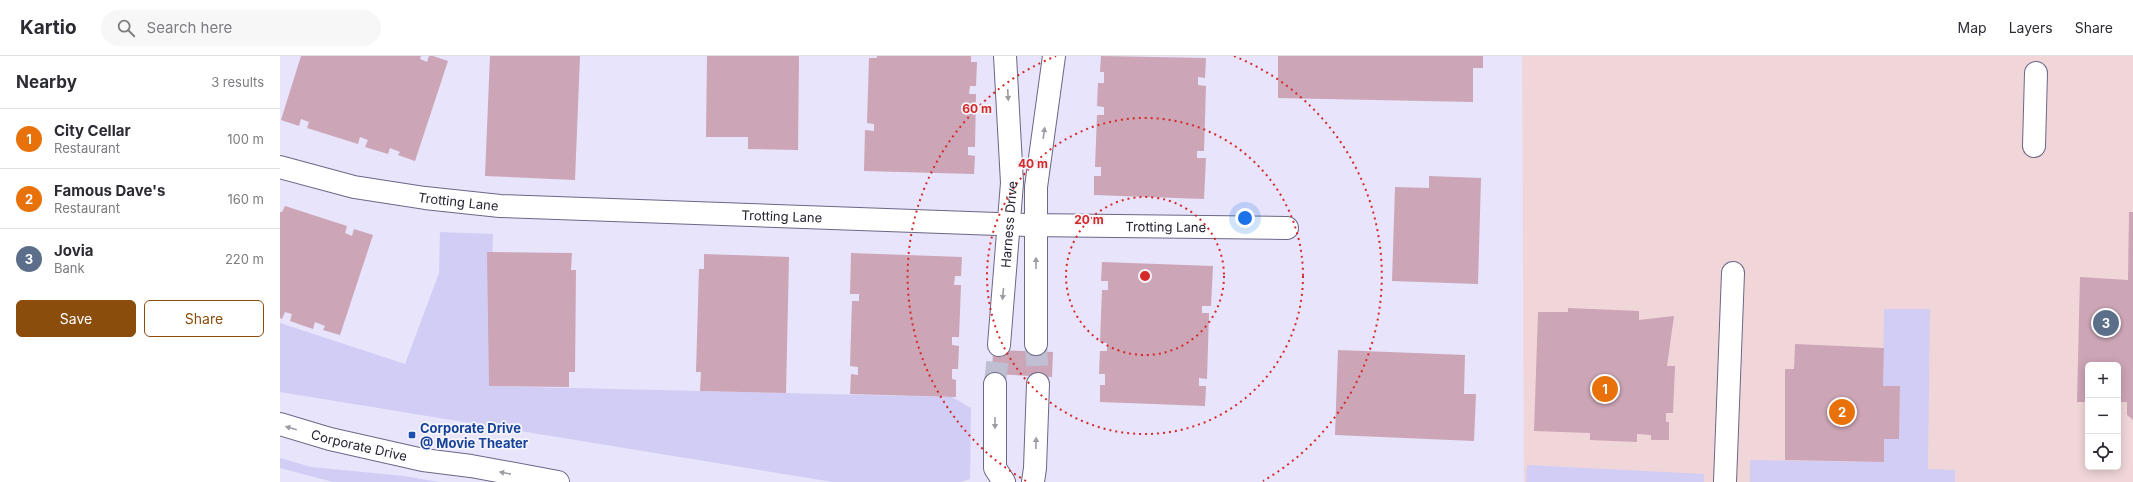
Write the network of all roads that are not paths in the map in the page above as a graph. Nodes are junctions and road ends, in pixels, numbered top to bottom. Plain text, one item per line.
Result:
1 (1006, 56) edge
2 (1054, 56) edge
3 (2036, 74) dead end
4 (2034, 146) dead end
5 (280, 167) edge
6 (1009, 224) junction
7 (1036, 224) junction
8 (1288, 228) dead end
9 (1733, 273) dead end
10 (1001, 318) junction
11 (1036, 319) junction
12 (1036, 344) tunnel mouth
13 (999, 345) tunnel mouth
14 (995, 384) tunnel mouth
15 (1038, 384) tunnel mouth
16 (280, 424) edge
17 (558, 482) edge
18 (1004, 482) edge
19 (1033, 482) edge
20 (1725, 482) edge

1 -> 6 street, Harness Drive
7 -> 2 street, Harness Drive
3 - 4 street
5 - 6 street, Trotting Lane
6 - 7 street, Trotting Lane
6 -> 10 street, Harness Drive
7 - 8 street, Trotting Lane
11 -> 7 street, Harness Drive
9 - 20 street
10 - 11 street
10 - 13 street, Harness Drive
11 - 12 street, Harness Drive
14 -> 18 street
19 -> 15 street
17 -> 16 street, Corporate Drive

